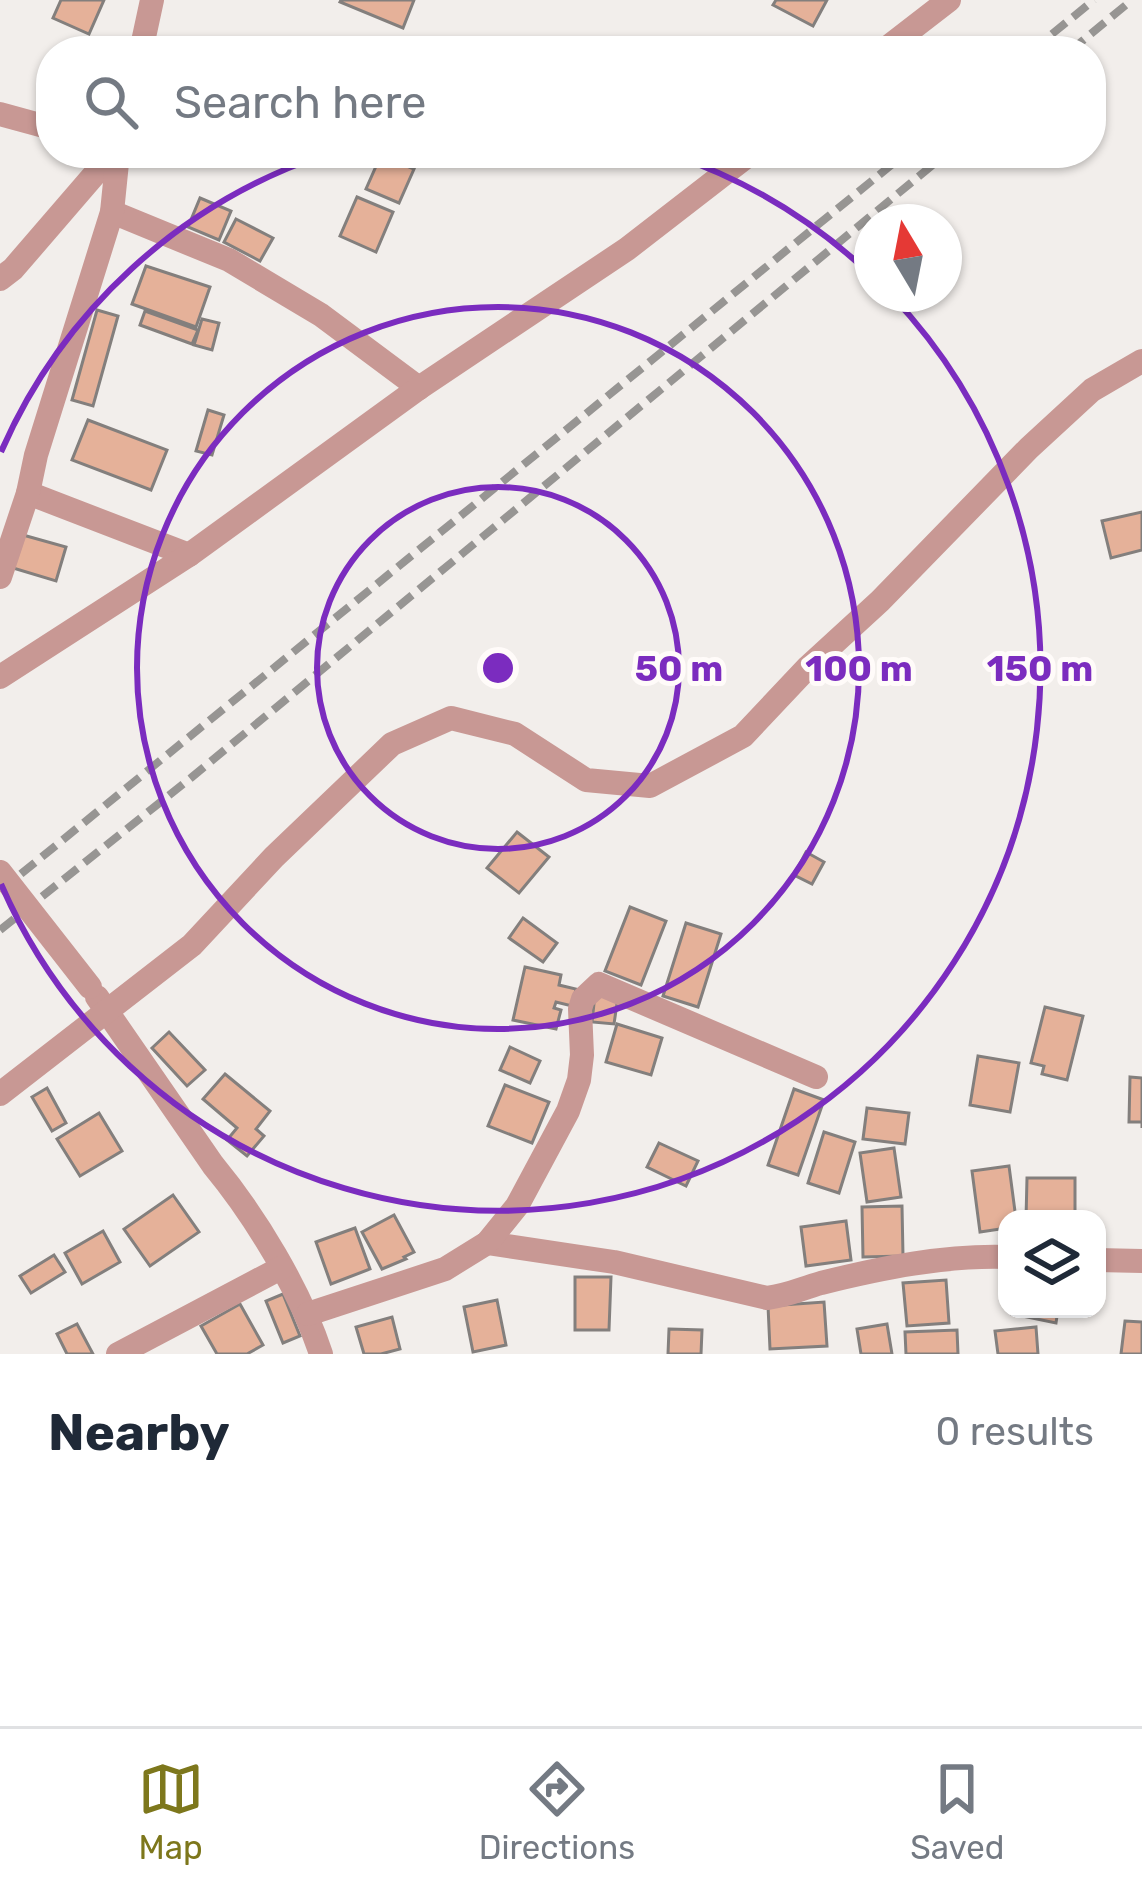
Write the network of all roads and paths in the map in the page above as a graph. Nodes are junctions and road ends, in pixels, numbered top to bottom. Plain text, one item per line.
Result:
1 (152, 0) edge
2 (949, 0) edge
3 (144, 36) edge
4 (902, 36) edge
5 (0, 114) edge
6 (36, 124) edge
7 (103, 168) edge
8 (115, 168) edge
9 (732, 168) edge
10 (112, 212) junction
11 (0, 279) edge
12 (1142, 361) edge
13 (418, 388) junction
14 (28, 493) junction
15 (189, 555) junction
16 (0, 577) edge
17 (0, 677) edge
18 (0, 872) edge
19 (106, 1011) junction
20 (816, 1077) dead end
21 (0, 1094) edge
22 (487, 1243) junction
23 (998, 1257) edge
24 (1106, 1259) edge
25 (1142, 1261) edge
26 (281, 1268) junction
27 (308, 1314) junction
28 (118, 1354) edge
29 (322, 1354) edge

1 - 3 street
2 - 4 street
5 - 6 street
7 - 11 street
8 - 10 street
9 - 13 street
10 - 13 street
10 - 14 street
12 - 19 street
13 - 15 street
14 - 15 street
14 - 16 street
15 - 17 street
18 - 19 street, bridge
19 - 21 street
19 - 26 street
20 - 22 street
22 - 23 street
22 - 27 street
24 - 25 street
26 - 27 street
26 - 28 street
27 - 29 street

